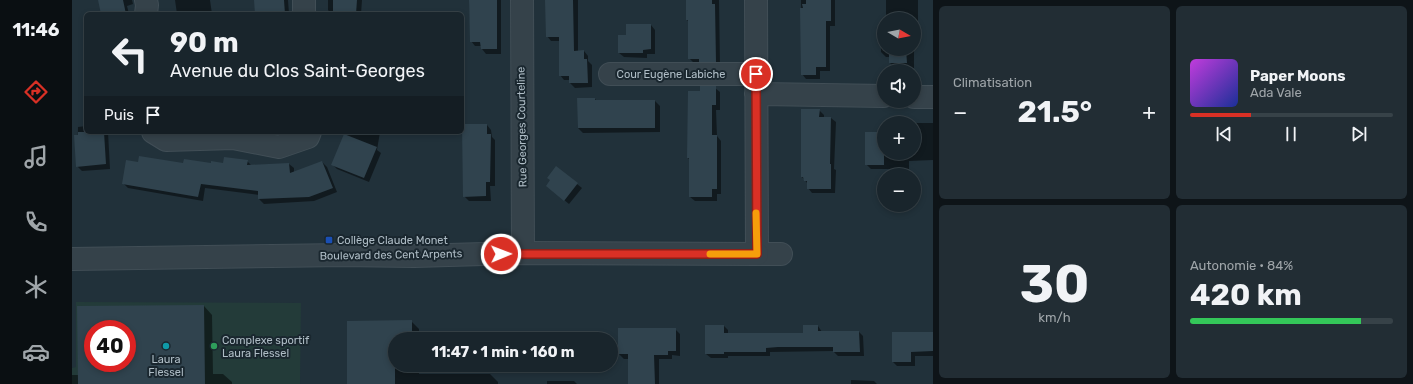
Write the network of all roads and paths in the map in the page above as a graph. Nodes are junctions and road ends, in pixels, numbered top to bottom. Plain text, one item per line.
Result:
1 (146, 0) edge
2 (304, 0) edge
3 (522, 0) edge
4 (756, 0) edge
5 (146, 12) edge
6 (304, 12) edge
7 (610, 74) dead end
8 (756, 84) junction
9 (877, 95) edge
10 (921, 97) edge
11 (933, 97) edge
12 (156, 134) edge
13 (309, 134) edge
14 (524, 253) junction
15 (757, 254) junction
16 (781, 254) dead end
17 (72, 259) edge

1 - 5 street
2 - 6 street
3 - 14 street, Rue Georges Courteline
4 - 8 street
7 - 8 street, Cour Eugène Labiche
8 - 9 street, Cour Eugène Labiche
8 - 15 street
10 - 11 street
12 - 13 street
14 - 15 street, Boulevard des Cent Arpents
14 - 17 street, Boulevard des Cent Arpents
15 - 16 street, Boulevard des Cent Arpents

